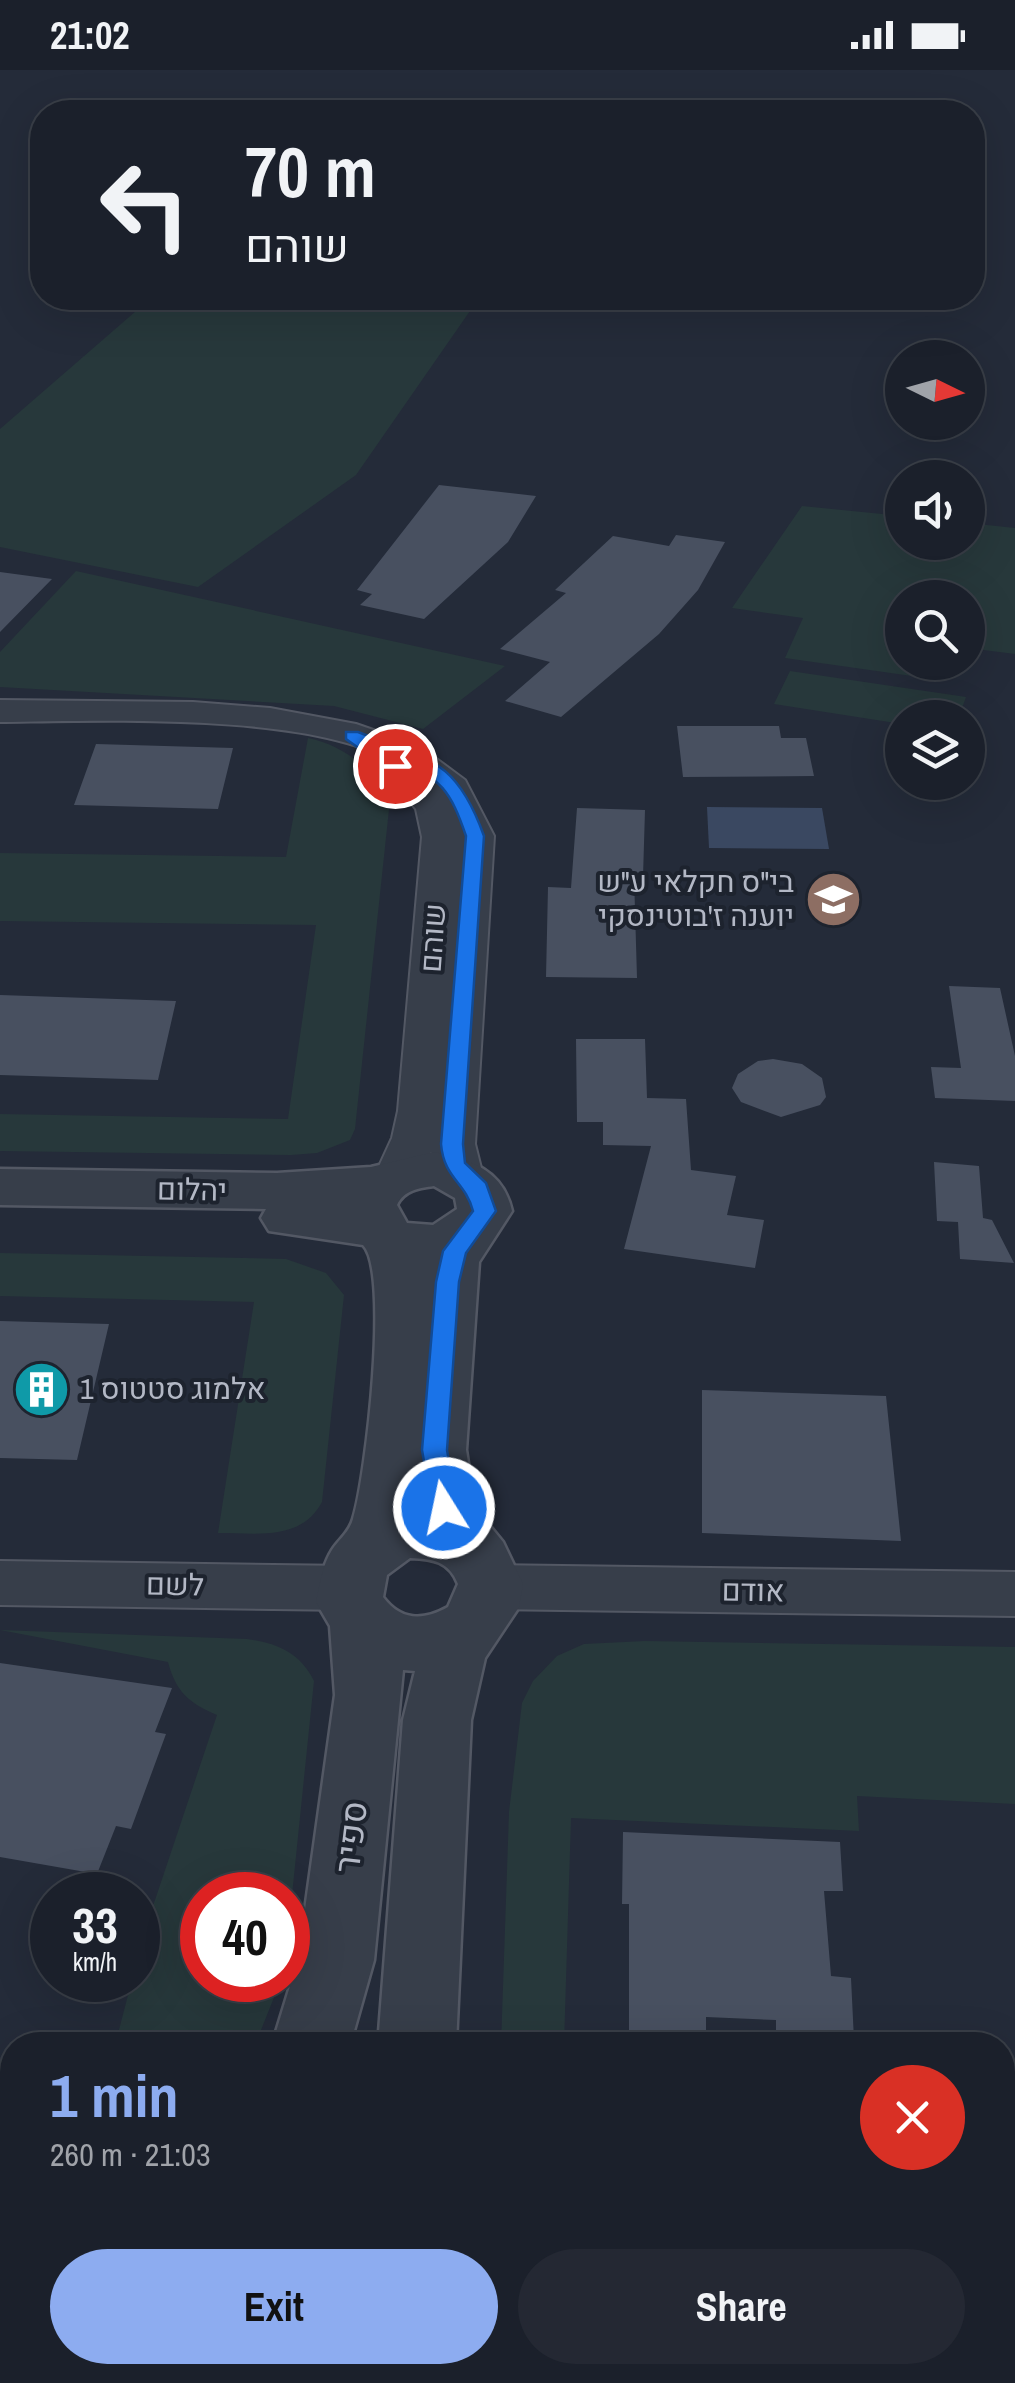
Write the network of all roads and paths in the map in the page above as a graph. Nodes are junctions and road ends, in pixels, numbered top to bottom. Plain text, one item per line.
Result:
1 (0, 711) edge
2 (352, 735) junction
3 (460, 1176) junction
4 (0, 1186) edge
5 (388, 1206) junction
6 (0, 1213) edge
7 (469, 1233) junction
8 (0, 1583) edge
9 (360, 1588) junction
10 (477, 1590) junction
11 (1015, 1594) edge
12 (315, 2032) edge
13 (418, 2032) edge

1 - 2 street, שוהם
2 - 3 street, שוהם
2 - 5 street, שוהם
3 - 5 street
3 - 7 street
4 - 5 street, יהלום
5 - 6 street, יהלום
5 - 7 street
5 - 9 street
7 - 10 street
8 - 9 street, לשם
9 - 10 street
9 - 10 street
9 - 12 street, ספיר
10 - 11 street, אודם
10 - 13 street

